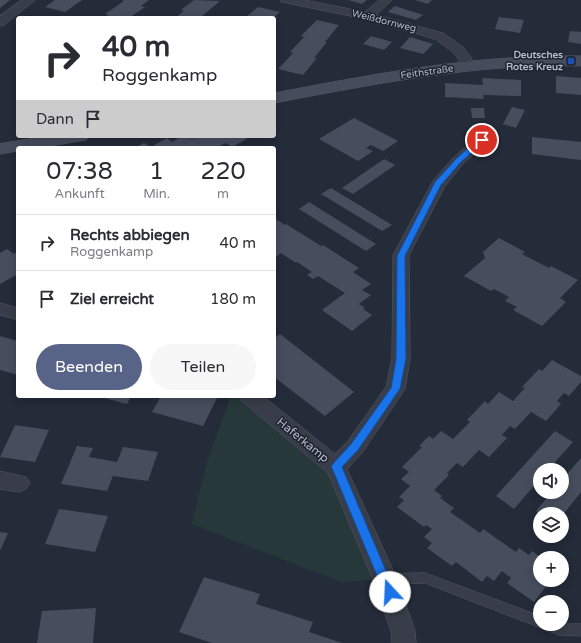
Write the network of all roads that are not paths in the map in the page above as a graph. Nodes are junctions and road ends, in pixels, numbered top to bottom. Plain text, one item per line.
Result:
1 (30, 0) edge
2 (286, 0) edge
3 (386, 0) edge
4 (367, 16) junction
5 (0, 22) edge
6 (581, 61) edge
7 (470, 66) junction
8 (276, 98) edge
9 (68, 138) edge
10 (482, 140) dead end
11 (16, 146) edge
12 (18, 146) edge
13 (0, 149) edge
14 (0, 309) edge
15 (16, 313) edge
16 (251, 398) edge
17 (336, 466) junction
18 (385, 579) junction
19 (533, 619) edge
20 (569, 629) edge
21 (581, 630) edge
22 (404, 643) edge

1 - 5 street
2 - 4 street, Weißdornweg
3 - 4 street
4 - 7 street, Weißdornweg
6 - 7 main road, Feithstraße
7 - 8 main road, Feithstraße
9 - 12 main road
10 - 17 street
11 - 13 main road
14 - 15 street
16 - 17 street, Haferkamp
17 - 18 street, Haferkamp
18 - 19 lane
18 - 22 street, Haferkamp
20 - 21 lane

